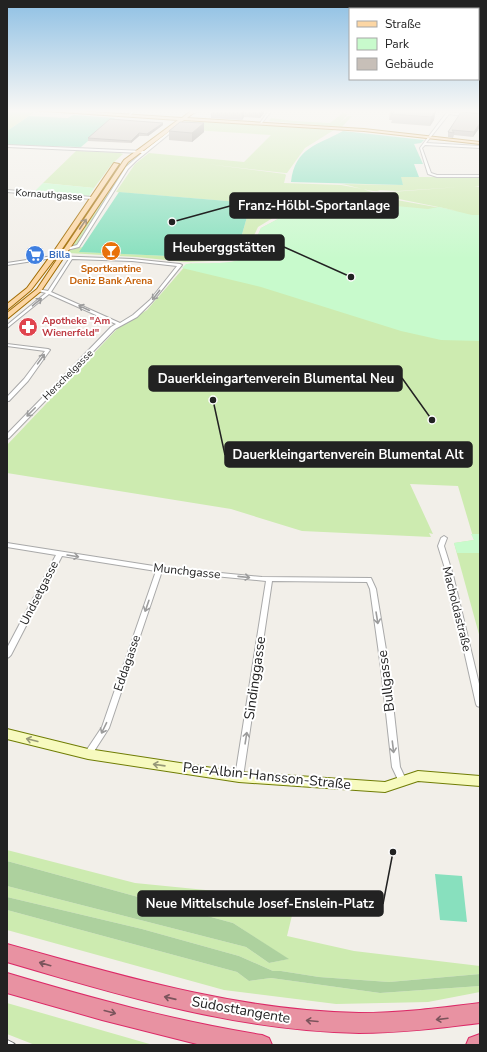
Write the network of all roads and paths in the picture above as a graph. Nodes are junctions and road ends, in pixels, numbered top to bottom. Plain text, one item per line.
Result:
1 (123, 159) edge
2 (132, 159) edge
3 (424, 159) edge
4 (480, 176) edge
5 (7, 192) edge
6 (92, 198) junction
7 (53, 257) junction
8 (63, 257) junction
9 (72, 258) junction
10 (7, 264) edge
11 (39, 290) junction
12 (49, 292) junction
13 (7, 308) edge
14 (7, 317) edge
15 (119, 324) junction
16 (7, 327) edge
17 (7, 345) edge
18 (7, 400) edge
19 (7, 437) edge
20 (444, 538) dead end
21 (7, 546) edge
22 (60, 553) junction
23 (160, 569) junction
24 (269, 580) junction
25 (369, 580) joint
26 (7, 655) edge
27 (480, 704) edge
28 (7, 734) edge
29 (88, 754) junction
30 (239, 777) junction
31 (480, 781) edge
32 (403, 782) junction
33 (7, 953) edge
34 (7, 983) edge
35 (480, 1013) edge
36 (480, 1044) edge
37 (262, 1045) edge
38 (476, 1045) edge

1 - 6 main road
8 -> 2 main road
3 - 4 street
5 - 6 street, Kornauthgasse
6 - 7 main road
7 - 8 street
7 - 10 street
7 - 13 main road
8 - 9 street
8 - 11 main road
9 - 12 street
9 -> 15 street, Herschelgasse
11 - 12 street
11 - 14 main road
15 -> 12 street
16 -> 12 street
15 -> 19 street, Herschelgasse
18 -> 17 street
20 - 27 street, Macholdastraße
21 - 22 street, Munchgasse
22 -> 23 street, Munchgasse
22 - 26 street, Undsetgasse
23 -> 24 street, Munchgasse
23 -> 29 street, Eddagasse
24 - 25 street, Munchgasse
30 -> 24 street, Sindinggasse
25 -> 32 street, Bullgasse
29 -> 28 street, Per-Albin-Hansson-Straße
30 -> 29 street, Per-Albin-Hansson-Straße
30 - 32 street, Per-Albin-Hansson-Straße
31 - 32 street, Per-Albin-Hansson-Straße
35 -> 33 highway, Südosttangente
34 -> 37 highway
36 - 38 highway

